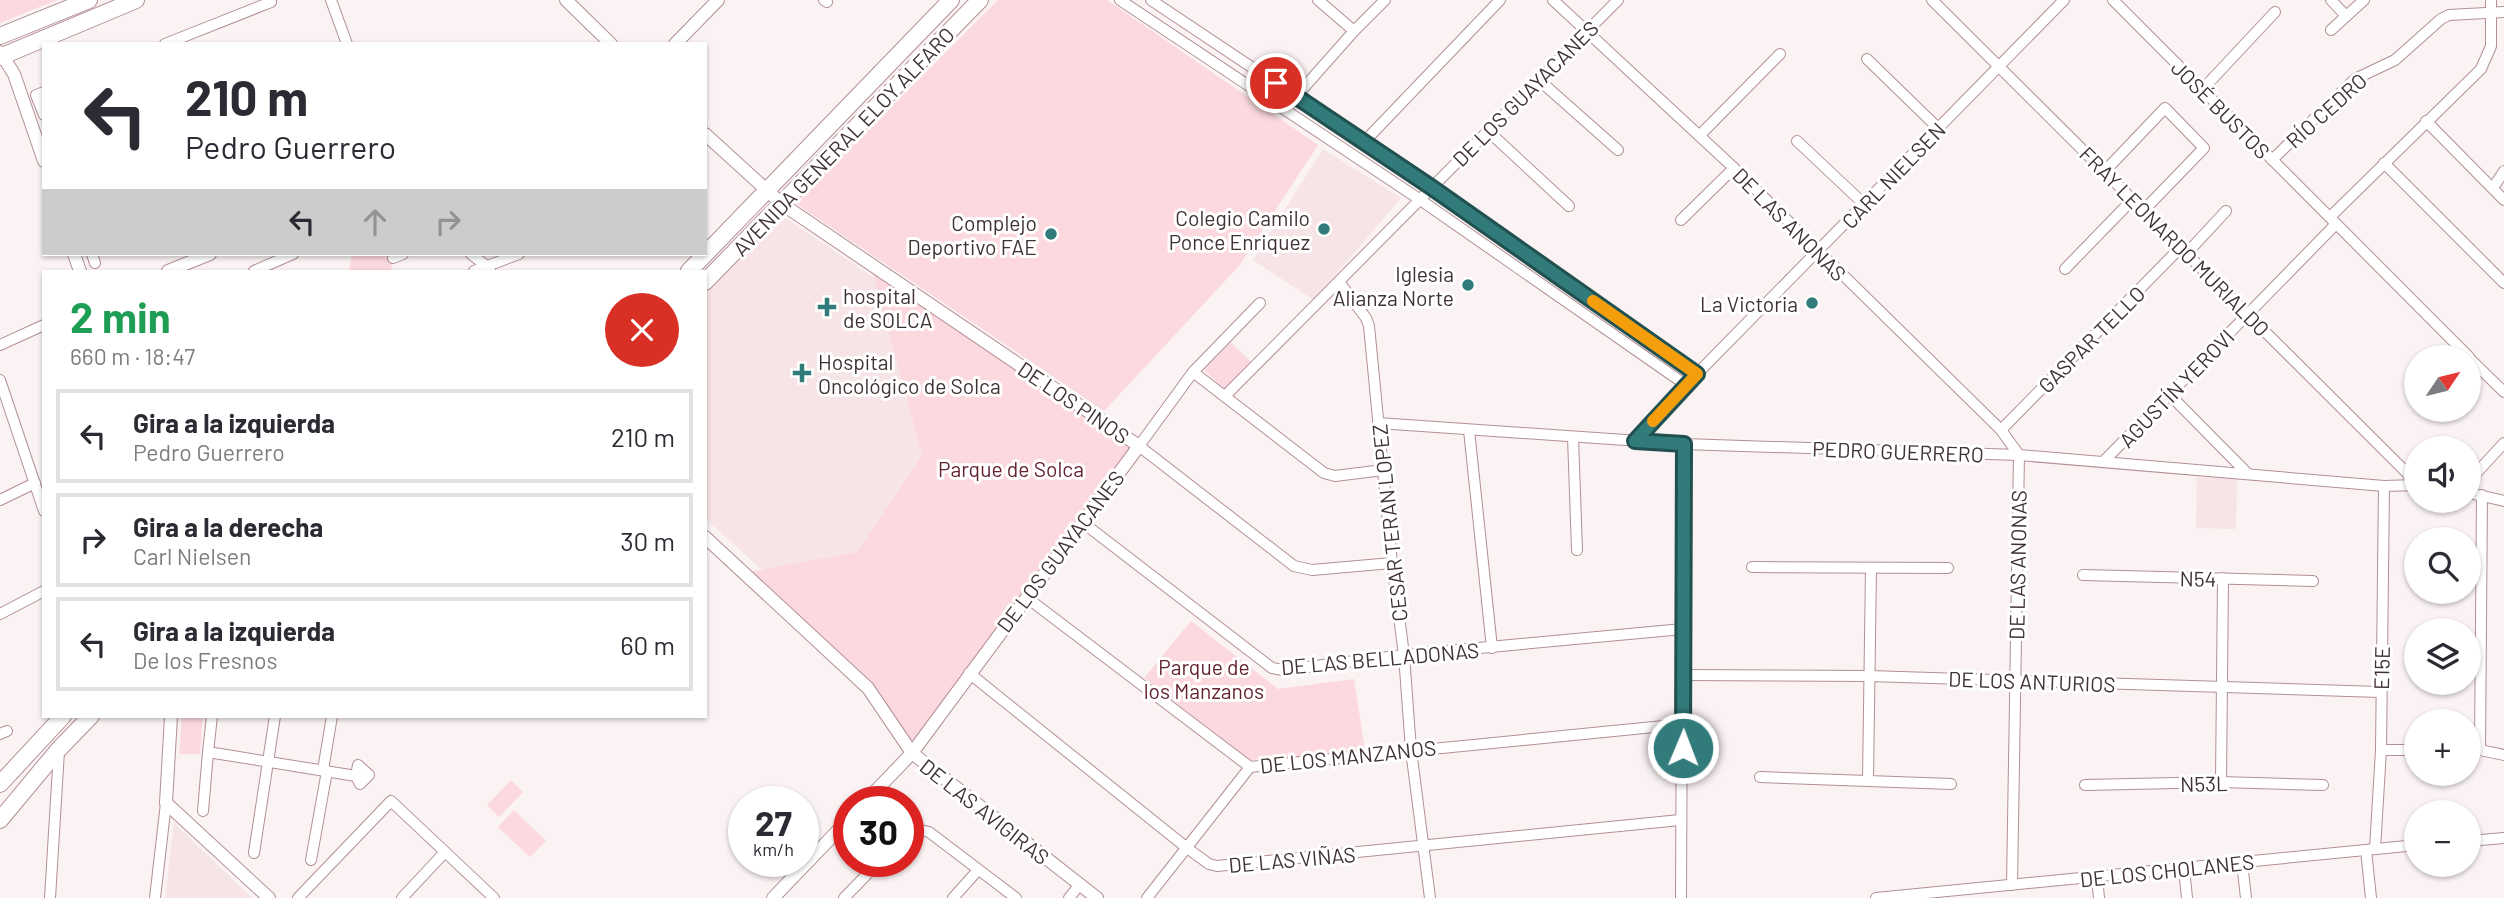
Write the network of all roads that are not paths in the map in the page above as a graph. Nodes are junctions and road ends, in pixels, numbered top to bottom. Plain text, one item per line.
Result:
1 (89, 0) edge
2 (136, 0) edge
3 (331, 0) edge
4 (566, 0) edge
5 (718, 0) edge
6 (951, 0) edge
7 (980, 0) edge
8 (1120, 0) edge
9 (1152, 0) edge
10 (1318, 0) edge
11 (1385, 0) edge
12 (1500, 0) edge
13 (1553, 0) edge
14 (1618, 0) edge
15 (1932, 0) edge
16 (2064, 0) edge
17 (2113, 0) edge
18 (2331, 0) edge
19 (2364, 0) edge
20 (2491, 0) edge
21 (271, 2) dead end
22 (2275, 12) dead end
23 (2504, 12) edge
24 (2492, 13) junction
25 (1141, 15) junction
26 (2346, 16) junction
27 (2332, 30) dead end
28 (1354, 31) junction
29 (1586, 32) junction
30 (0, 36) edge
31 (170, 42) edge
32 (346, 42) edge
33 (609, 42) edge
34 (677, 42) edge
35 (1780, 54) dead end
36 (1, 55) edge
37 (1867, 59) dead end
38 (1999, 67) junction
39 (1539, 80) junction
40 (2201, 90) junction
41 (42, 93) edge
42 (1297, 96) junction
43 (1285, 108) junction
44 (42, 110) edge
45 (2430, 125) junction
46 (1939, 129) junction
47 (1488, 131) junction
48 (1700, 135) junction
49 (707, 136) edge
50 (1797, 141) dead end
51 (1364, 142) junction
52 (1618, 150) dead end
53 (42, 152) edge
54 (2272, 160) junction
55 (2384, 163) junction
56 (1734, 168) junction
57 (2105, 171) junction
58 (2504, 171) edge
59 (1431, 187) junction
60 (2493, 188) junction
61 (766, 191) junction
62 (1419, 199) junction
63 (2132, 200) junction
64 (2504, 200) edge
65 (782, 204) junction
66 (1865, 205) junction
67 (1569, 206) dead end
68 (2143, 211) junction
69 (2227, 211) dead end
70 (1681, 220) dead end
71 (2333, 220) junction
72 (1486, 226) junction
73 (1477, 239) junction
74 (2184, 250) junction
75 (707, 252) edge
76 (1818, 253) junction
77 (205, 256) edge
78 (288, 256) edge
79 (474, 256) edge
80 (515, 256) edge
81 (703, 256) edge
82 (490, 269) edge
83 (2066, 269) dead end
84 (170, 270) edge
85 (256, 270) edge
86 (690, 270) edge
87 (707, 280) edge
88 (1340, 283) junction
89 (2504, 283) edge
90 (1570, 285) junction
91 (1561, 298) junction
92 (1260, 303) dead end
93 (2248, 314) junction
94 (42, 326) edge
95 (0, 345) edge
96 (2457, 345) edge
97 (2482, 370) edge
98 (1194, 372) junction
99 (1697, 374) junction
100 (1, 384) edge
101 (1686, 385) junction
102 (2504, 392) edge
103 (2169, 394) junction
104 (1226, 395) junction
105 (1378, 423) junction
106 (1469, 430) junction
107 (2001, 430) junction
108 (1573, 437) junction
109 (1635, 441) junction
110 (2504, 443) edge
111 (1684, 444) junction
112 (1139, 446) junction
113 (2019, 454) junction
114 (2104, 461) junction
115 (2481, 468) edge
116 (1383, 470) junction
117 (2404, 471) edge
118 (2247, 473) junction
119 (35, 483) junction
120 (2404, 485) edge
121 (2384, 486) junction
122 (2482, 495) joint
123 (0, 500) edge
124 (2504, 501) edge
125 (42, 505) edge
126 (1083, 522) junction
127 (707, 539) edge
128 (1577, 550) dead end
129 (1392, 563) junction
130 (1752, 567) dead end
131 (1871, 568) junction
132 (1948, 568) dead end
133 (2083, 575) dead end
134 (2223, 578) junction
135 (2313, 581) dead end
136 (42, 592) edge
137 (1026, 597) junction
138 (0, 614) edge
139 (1683, 629) junction
140 (1492, 648) junction
141 (1404, 656) junction
142 (969, 674) junction
143 (1684, 675) junction
144 (1869, 676) junction
145 (2015, 681) junction
146 (2222, 685) junction
147 (2380, 692) junction
148 (2476, 709) edge
149 (61, 718) edge
150 (89, 718) edge
151 (172, 718) edge
152 (212, 718) edge
153 (275, 718) edge
154 (332, 718) edge
155 (1684, 724) junction
156 (59, 749) junction
157 (1411, 750) junction
158 (2381, 750) junction
159 (2404, 750) edge
160 (2481, 751) edge
161 (208, 752) junction
162 (912, 753) junction
163 (2504, 755) edge
164 (269, 762) junction
165 (1250, 767) junction
166 (325, 771) junction
167 (356, 776) dead end
168 (1760, 777) dead end
169 (1868, 780) junction
170 (2221, 782) junction
171 (1951, 783) dead end
172 (0, 784) edge
173 (2085, 785) dead end
174 (2323, 785) dead end
175 (880, 786) edge
176 (166, 803) junction
177 (203, 811) dead end
178 (0, 820) edge
179 (1680, 820) junction
180 (924, 831) edge
181 (833, 836) edge
182 (2504, 838) edge
183 (2481, 840) edge
184 (2404, 846) edge
185 (1422, 847) junction
186 (1187, 848) junction
187 (2371, 849) junction
188 (445, 852) junction
189 (254, 853) dead end
190 (311, 860) dead end
191 (2242, 862) junction
192 (2184, 868) junction
193 (978, 870) junction
194 (864, 877) edge
195 (2097, 877) junction
196 (2012, 885) junction
197 (1086, 893) edge
198 (50, 898) edge
199 (155, 898) edge
200 (269, 898) edge
201 (298, 898) edge
202 (402, 898) edge
203 (494, 898) edge
204 (773, 898) edge
205 (844, 898) edge
206 (953, 898) edge
207 (1016, 898) edge
208 (1069, 898) edge
209 (1147, 898) edge
210 (1430, 898) edge
211 (1681, 898) edge
212 (1876, 898) edge
213 (2099, 898) edge
214 (2187, 898) edge
215 (2246, 898) edge
216 (2371, 898) edge

1 - 30 main road
2 - 36 main road
3 - 32 street
4 - 33 street
5 - 34 street
6 - 61 main road, AVENIDA GENERAL ELOY ALFARO
7 - 65 main road, AVENIDA GENERAL ELOY ALFARO
8 - 25 street
9 - 25 street
9 - 42 street
10 - 28 street
11 - 28 street
12 - 51 street
13 - 29 street, DE LAS ANONAS
14 - 29 street, DE LOS GUAYACANES
15 - 38 street, FRAY LEONARDO MURIALDO
16 - 38 street, CARL NIELSEN
17 - 40 street, JOSÉ BUSTOS
18 - 26 street
19 - 26 street
20 - 24 street, AGUSTÍN YEROVI
21 - 31 street
22 - 40 street
23 - 24 street, RÍO CEDRO
24 - 45 street, AGUSTÍN YEROVI
24 - 54 street, RÍO CEDRO
25 - 43 street
26 - 27 street
28 - 42 street
29 - 39 street, DE LOS GUAYACANES
29 - 48 street, DE LAS ANONAS
35 - 48 street
36 - 53 street
37 - 46 street
38 - 46 street, CARL NIELSEN
38 - 57 street, FRAY LEONARDO MURIALDO
39 - 47 street, DE LOS GUAYACANES
39 - 52 street
40 - 54 street, JOSÉ BUSTOS
41 - 44 street
42 - 43 street
42 - 51 street
43 - 62 street
45 - 55 street, AGUSTÍN YEROVI
45 - 60 street
46 - 66 street, CARL NIELSEN
47 - 59 street, DE LOS GUAYACANES
47 - 67 street
48 - 56 street, DE LAS ANONAS
49 - 61 street, DE LOS PINOS
50 - 66 street
51 - 59 street
54 - 71 street, JOSÉ BUSTOS
55 - 71 street, AGUSTÍN YEROVI
55 - 89 street
56 - 70 street
56 - 76 street, DE LAS ANONAS
57 - 63 street, FRAY LEONARDO MURIALDO
57 - 68 street
58 - 60 street
59 - 62 street, DE LOS GUAYACANES
59 - 72 street
60 - 64 street
61 - 65 street, DE LOS PINOS
61 - 75 main road, AVENIDA GENERAL ELOY ALFARO
62 - 73 street
62 - 88 street, DE LOS GUAYACANES
63 - 68 street, FRAY LEONARDO MURIALDO
63 - 83 street
65 - 87 main road, AVENIDA GENERAL ELOY ALFARO
65 - 112 street, DE LOS PINOS
66 - 76 street, CARL NIELSEN
68 - 74 street, FRAY LEONARDO MURIALDO
69 - 74 street, GASPAR TELLO
71 - 93 street, AGUSTÍN YEROVI
71 - 96 street, JOSÉ BUSTOS
72 - 73 street
72 - 90 street
73 - 91 street
74 - 93 street, FRAY LEONARDO MURIALDO
74 - 107 street, GASPAR TELLO
76 - 99 street, CARL NIELSEN
76 - 107 street, DE LAS ANONAS
77 - 84 street
78 - 85 street
79 - 82 street
80 - 82 street
81 - 86 main road, AVENIDA GENERAL ELOY ALFARO
88 - 104 street, DE LOS GUAYACANES
88 - 105 street, CESAR TERAN LOPEZ
90 - 91 street
90 - 99 street
91 - 101 street
92 - 98 street, DE LOS GUAYACANES
93 - 103 street, AGUSTÍN YEROVI
93 - 117 street, FRAY LEONARDO MURIALDO
94 - 95 street
97 - 102 street, JOSÉ BUSTOS
98 - 104 street
98 - 112 street, DE LOS GUAYACANES
99 - 101 street, CARL NIELSEN
100 - 119 street
101 - 109 street, CARL NIELSEN
103 - 114 street, AGUSTÍN YEROVI
103 - 118 street
104 - 116 street
105 - 106 street, PEDRO GUERRERO
105 - 116 street, CESAR TERAN LOPEZ
106 - 108 street, PEDRO GUERRERO
106 - 140 street
107 - 113 street, DE LAS ANONAS
108 - 109 street, PEDRO GUERRERO
108 - 128 street
109 - 111 street, PEDRO GUERRERO
110 - 115 street
111 - 113 street, PEDRO GUERRERO
111 - 139 street
112 - 126 street, DE LOS GUAYACANES
112 - 129 street, DE LOS PINOS
113 - 114 street, PEDRO GUERRERO
113 - 145 street, DE LAS ANONAS
114 - 118 street, PEDRO GUERRERO
116 - 129 street, CESAR TERAN LOPEZ
118 - 121 street, PEDRO GUERRERO
119 - 123 street
119 - 125 street
120 - 121 street, PEDRO GUERRERO
121 - 147 street, E15E
122 - 124 street
122 - 148 street
126 - 137 street, DE LOS GUAYACANES
126 - 141 street, DE LAS BELLADONAS
127 - 162 street, DE LAS AVIGIRAS
129 - 141 street, CESAR TERAN LOPEZ
130 - 131 street
131 - 132 street
131 - 144 street
133 - 134 street, N54
134 - 135 street, N54
134 - 146 street
136 - 138 street
137 - 142 street, DE LOS GUAYACANES
137 - 165 street, DE LOS MANZANOS
139 - 140 street, DE LAS BELLADONAS
139 - 143 street
140 - 141 street, DE LAS BELLADONAS
141 - 157 street, CESAR TERAN LOPEZ
142 - 162 street, DE LOS GUAYACANES
142 - 186 street, DE LAS VIÑAS
143 - 144 street, DE LOS ANTURIOS
143 - 155 street
144 - 145 street, DE LOS ANTURIOS
144 - 169 street
145 - 146 street, DE LOS ANTURIOS
145 - 196 street, DE LAS ANONAS
146 - 147 street, DE LOS ANTURIOS
146 - 170 street
147 - 158 street, E15E
149 - 172 main road
150 - 156 main road
151 - 176 street
152 - 161 street
153 - 164 street
154 - 166 street
155 - 157 street, DE LOS MANZANOS
155 - 179 street
156 - 178 main road
156 - 198 street
157 - 165 street, DE LOS MANZANOS
157 - 185 street, CESAR TERAN LOPEZ
158 - 159 street
158 - 187 street, E15E
160 - 163 street
161 - 164 street
161 - 177 street
162 - 175 street, DE LOS GUAYACANES
162 - 197 street, DE LAS AVIGIRAS
164 - 166 street
164 - 189 street
165 - 186 street
166 - 167 street
166 - 190 street
168 - 169 street
169 - 171 street
170 - 173 street, N53L
170 - 174 street, N53L
176 - 199 street
176 - 200 street
179 - 185 street, DE LAS VIÑAS
179 - 211 street
180 - 193 street
181 - 204 street
182 - 183 street
184 - 187 street, DE LOS CHOLANES
185 - 186 street, DE LAS VIÑAS
185 - 210 street, CESAR TERAN LOPEZ
186 - 209 street
187 - 191 street, DE LOS CHOLANES
187 - 216 street, E15E
188 - 201 street
188 - 202 street
188 - 203 street
191 - 192 street, DE LOS CHOLANES
191 - 215 street
192 - 195 street, DE LOS CHOLANES
192 - 214 street
193 - 206 street
193 - 207 street
194 - 205 street
195 - 196 street, DE LOS CHOLANES
195 - 213 street
196 - 212 street, DE LOS CHOLANES
197 - 208 street

